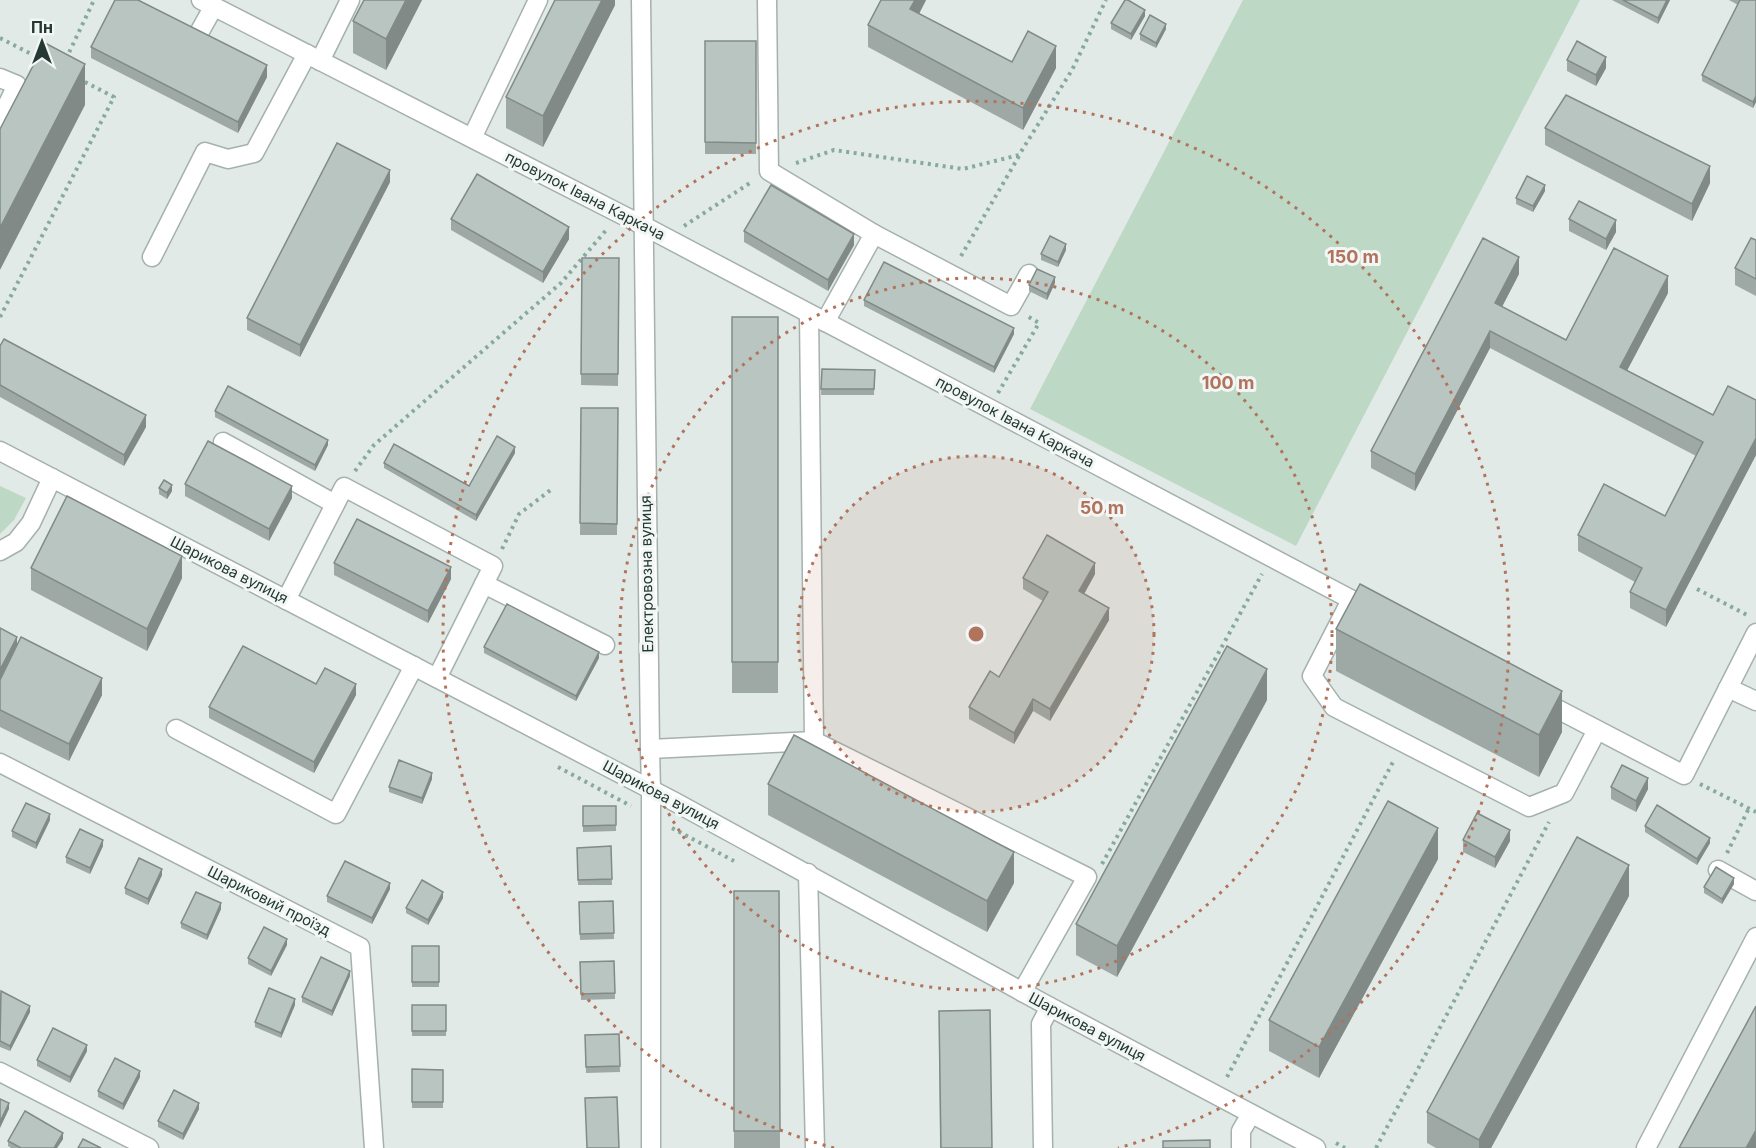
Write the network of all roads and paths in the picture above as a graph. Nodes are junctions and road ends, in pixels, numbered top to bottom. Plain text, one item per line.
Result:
1 (94, 0) edge
2 (350, 0) edge
3 (538, 0) edge
4 (641, 0) edge
5 (767, 0) edge
6 (1107, 0) edge
7 (208, 3) edge
8 (200, 31) edge
9 (0, 38) edge
10 (314, 57) junction
11 (51, 64) edge
12 (61, 69) edge
13 (0, 78) edge
14 (79, 78) edge
15 (0, 120) edge
16 (472, 138) junction
17 (1019, 156) junction
18 (769, 171) junction
19 (620, 214) junction
20 (644, 226) junction
21 (874, 234) junction
22 (666, 238) junction
23 (152, 257) dead end
24 (950, 274) junction
25 (1029, 274) dead end
26 (1011, 306) junction
27 (0, 316) edge
28 (817, 318) junction
29 (989, 409) junction
30 (223, 442) dead end
31 (0, 451) edge
32 (52, 478) junction
33 (344, 487) junction
34 (552, 489) dead end
35 (335, 504) junction
36 (0, 551) edge
37 (1272, 558) junction
38 (493, 566) junction
39 (484, 584) junction
40 (1697, 590) dead end
41 (286, 600) junction
42 (1352, 600) junction
43 (1756, 618) edge
44 (1392, 621) edge
45 (1756, 633) edge
46 (605, 645) dead end
47 (414, 666) junction
48 (437, 678) junction
49 (1728, 688) junction
50 (1525, 692) edge
51 (1756, 701) edge
52 (176, 729) dead end
53 (1597, 730) junction
54 (814, 741) junction
55 (1403, 742) junction
56 (650, 749) junction
57 (0, 762) edge
58 (1684, 775) junction
59 (651, 789) junction
60 (1564, 793) junction
61 (1749, 808) junction
62 (1756, 812) edge
63 (1100, 869) dead end
64 (1718, 870) joint
65 (808, 873) junction
66 (1756, 891) edge
67 (1756, 937) edge
68 (1022, 992) junction
69 (1050, 1007) junction
70 (0, 1072) edge
71 (1224, 1083) dead end
72 (1251, 1114) junction
73 (149, 1148) edge
74 (374, 1148) edge
75 (651, 1148) edge
76 (815, 1148) edge
77 (1043, 1148) edge
78 (1241, 1148) edge
79 (1316, 1148) edge
80 (1377, 1148) edge
81 (1646, 1148) edge

1 - 12 path
2 - 10 street
3 - 16 street
4 - 20 street, Електровозна вулиця
5 - 18 street
6 - 17 path
7 - 8 street
7 - 10 street, провулок Івана Каркача
9 - 11 path
10 - 16 street, провулок Івана Каркача
10 - 23 street
13 - 15 street
14 - 27 path
16 - 19 street, провулок Івана Каркача
17 - 18 path
17 - 24 path
18 - 21 street
18 - 22 path
19 - 20 street, провулок Івана Каркача
19 - 33 path
20 - 22 street, провулок Івана Каркача
20 - 56 street, Електровозна вулиця
21 - 24 street
21 - 28 street
22 - 28 street, провулок Івана Каркача
24 - 26 street
25 - 26 street
26 - 29 path
28 - 29 street, провулок Івана Каркача
28 - 54 street
29 - 37 street, провулок Івана Каркача
30 - 35 street
31 - 32 street, Шарикова вулиця
32 - 36 street
32 - 41 street, Шарикова вулиця
33 - 35 street
33 - 38 street
34 - 38 path
35 - 41 street
37 - 42 street, провулок Івана Каркача
37 - 63 path
38 - 39 street
39 - 46 street
39 - 48 street
40 - 43 path
41 - 47 street, Шарикова вулиця
42 - 44 street, провулок Івана Каркача
42 - 55 street
45 - 49 street
47 - 48 street, Шарикова вулиця
47 - 52 street
48 - 59 street, Шарикова вулиця
49 - 51 street
49 - 58 street
50 - 53 street
53 - 58 street
53 - 60 street
54 - 56 street
54 - 68 street
55 - 60 street
55 - 71 path
56 - 59 street, Електровозна вулиця
57 - 74 street, Шариковий проїзд
58 - 61 path
59 - 65 street, Шарикова вулиця
59 - 75 street, Електровозна вулиця
60 - 80 path
61 - 62 path
61 - 64 path
64 - 66 street
65 - 68 street, Шарикова вулиця
65 - 76 street
67 - 81 street
68 - 69 street, Шарикова вулиця
69 - 72 street, Шарикова вулиця
69 - 77 street
70 - 73 street
72 - 78 street
72 - 79 street, Шарикова вулиця

